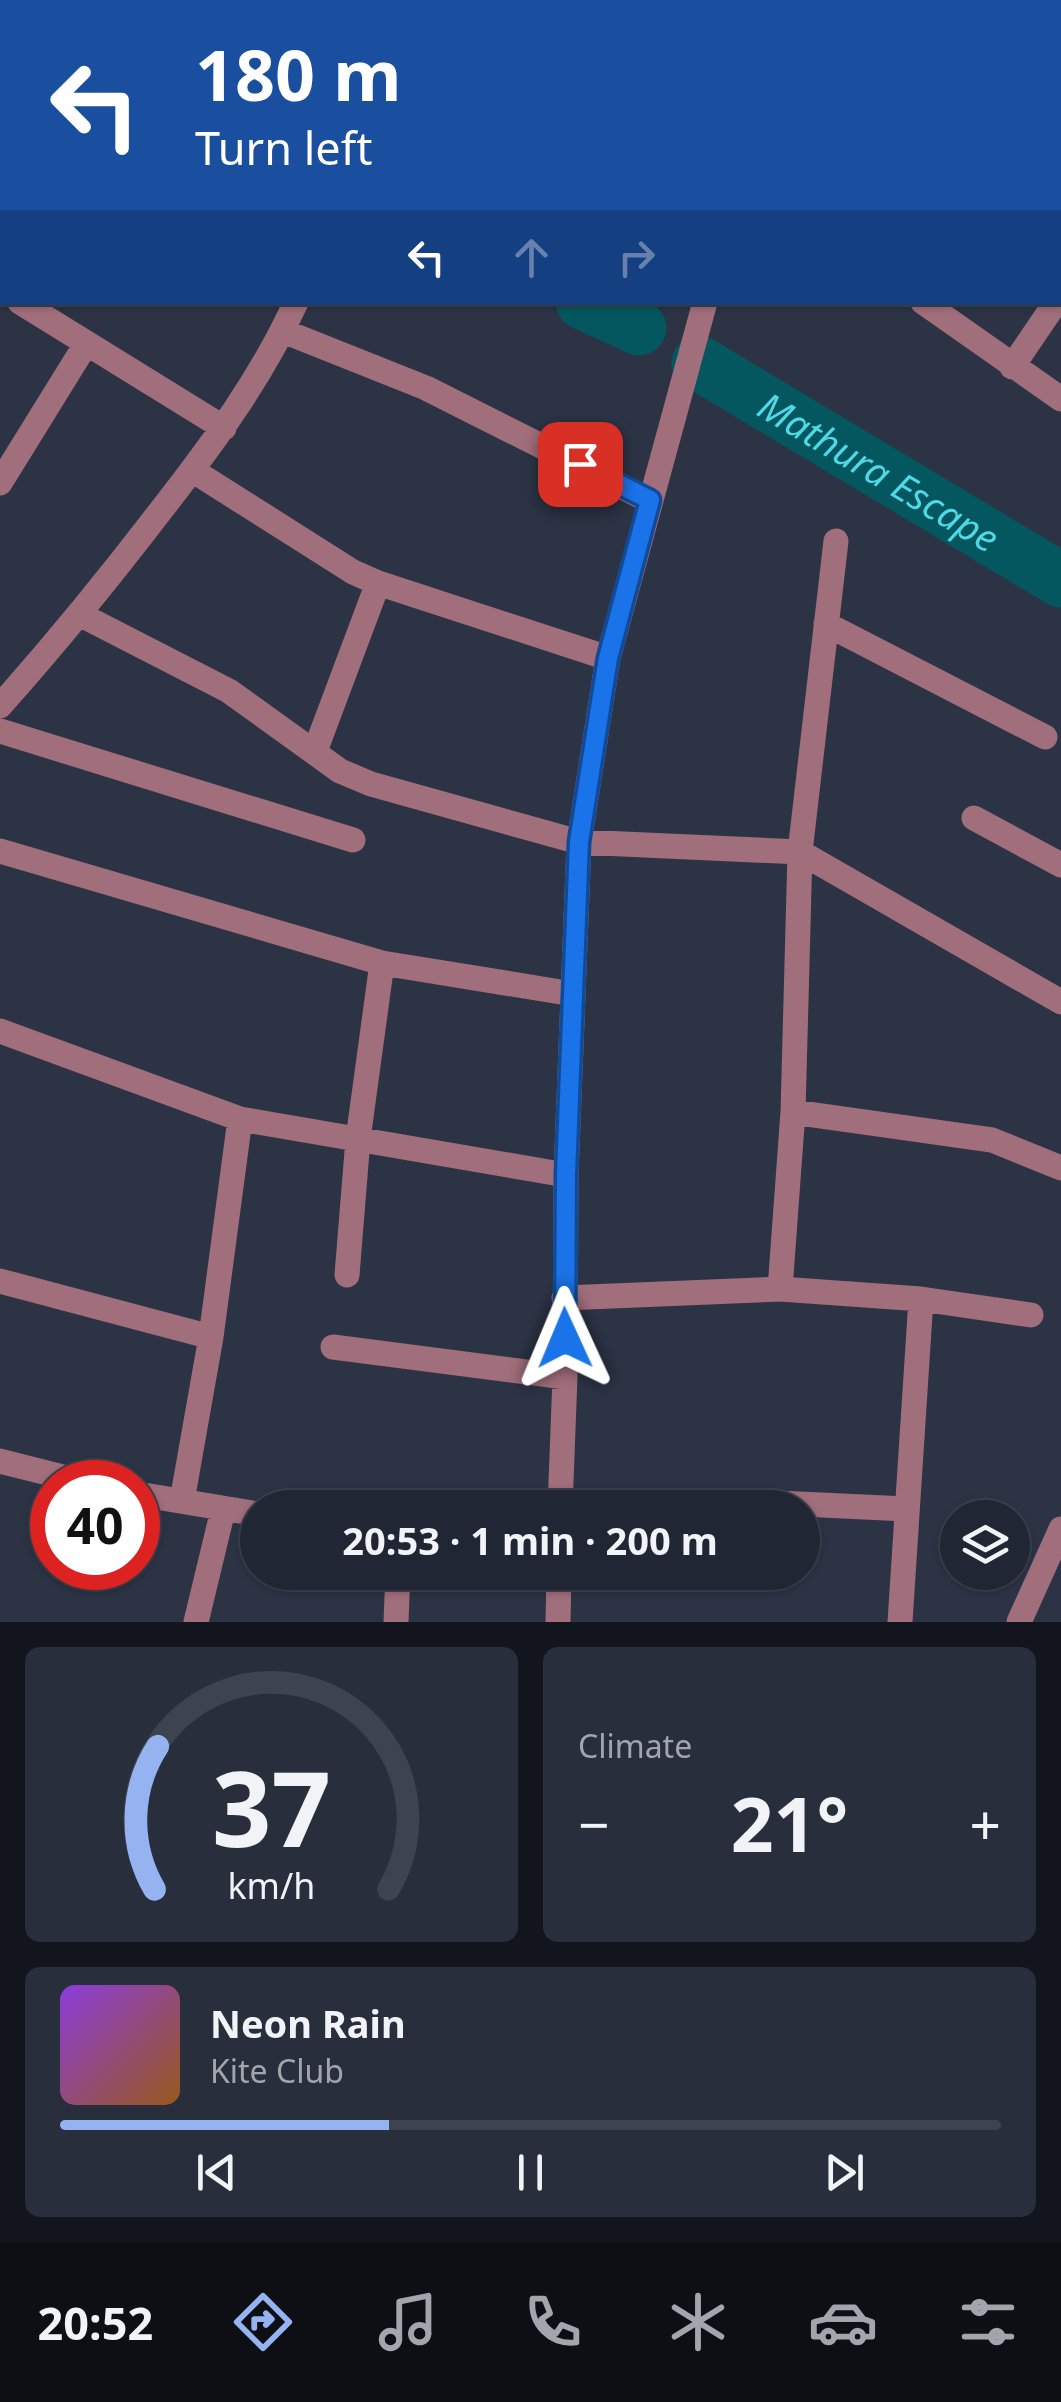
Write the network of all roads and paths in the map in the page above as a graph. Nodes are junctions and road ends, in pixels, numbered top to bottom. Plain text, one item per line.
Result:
1 (25, 305) edge
2 (295, 305) edge
3 (704, 305) edge
4 (926, 305) edge
5 (1054, 305) edge
6 (283, 331) junction
7 (86, 344) junction
8 (1012, 368) junction
9 (1061, 399) edge
10 (224, 428) junction
11 (192, 470) junction
12 (0, 484) edge
13 (650, 500) junction
14 (836, 540) dead end
15 (378, 583) junction
16 (81, 615) junction
17 (826, 624) junction
18 (608, 658) junction
19 (0, 706) edge
20 (0, 731) edge
21 (1045, 738) dead end
22 (315, 751) junction
23 (974, 818) dead end
24 (353, 840) dead end
25 (579, 842) junction
26 (0, 851) edge
27 (800, 852) junction
28 (1061, 865) edge
29 (382, 962) junction
30 (1058, 992) edge
31 (573, 994) junction
32 (0, 1032) edge
33 (793, 1112) junction
34 (240, 1118) junction
35 (358, 1140) junction
36 (1061, 1168) edge
37 (566, 1174) junction
38 (347, 1275) dead end
39 (0, 1281) edge
40 (780, 1289) junction
41 (564, 1298) junction
42 (921, 1299) junction
43 (1031, 1315) dead end
44 (211, 1337) junction
45 (334, 1347) dead end
46 (566, 1377) junction
47 (0, 1462) edge
48 (30, 1469) edge
49 (561, 1490) edge
50 (160, 1498) edge
51 (182, 1502) junction
52 (820, 1505) edge
53 (907, 1509) junction
54 (223, 1510) junction
55 (240, 1512) edge
56 (1061, 1529) edge
57 (397, 1590) edge
58 (559, 1590) edge
59 (396, 1621) edge
60 (196, 1622) edge
61 (408, 1622) edge
62 (558, 1622) edge
63 (900, 1622) edge
64 (1019, 1622) edge

1 - 7 street
2 - 6 street
3 - 13 street
4 - 8 street
5 - 8 street
6 - 10 street
6 - 13 street
7 - 10 street
7 - 12 street
8 - 9 street
10 - 11 street
11 - 15 street
11 - 16 street
13 - 18 street
14 - 17 street
15 - 18 street
15 - 22 street
16 - 19 street
16 - 22 street
17 - 21 street
17 - 27 street
18 - 25 street
20 - 24 street
22 - 25 street
23 - 28 street
25 - 27 street
25 - 31 street
26 - 29 street
27 - 30 street
27 - 33 street
29 - 31 street
29 - 35 street
31 - 37 street
32 - 34 street
33 - 36 street
33 - 40 street
34 - 35 street
34 - 44 street
35 - 37 street
35 - 38 street
37 - 41 street
39 - 44 street
40 - 41 street
40 - 42 street
41 - 46 street
42 - 43 street
42 - 53 street
44 - 51 street
45 - 46 street
46 - 49 street
47 - 48 street
50 - 51 street
51 - 54 street
52 - 53 street
53 - 63 street
54 - 55 street
54 - 60 street
56 - 64 street
57 - 59 street
58 - 62 street
59 - 61 street

